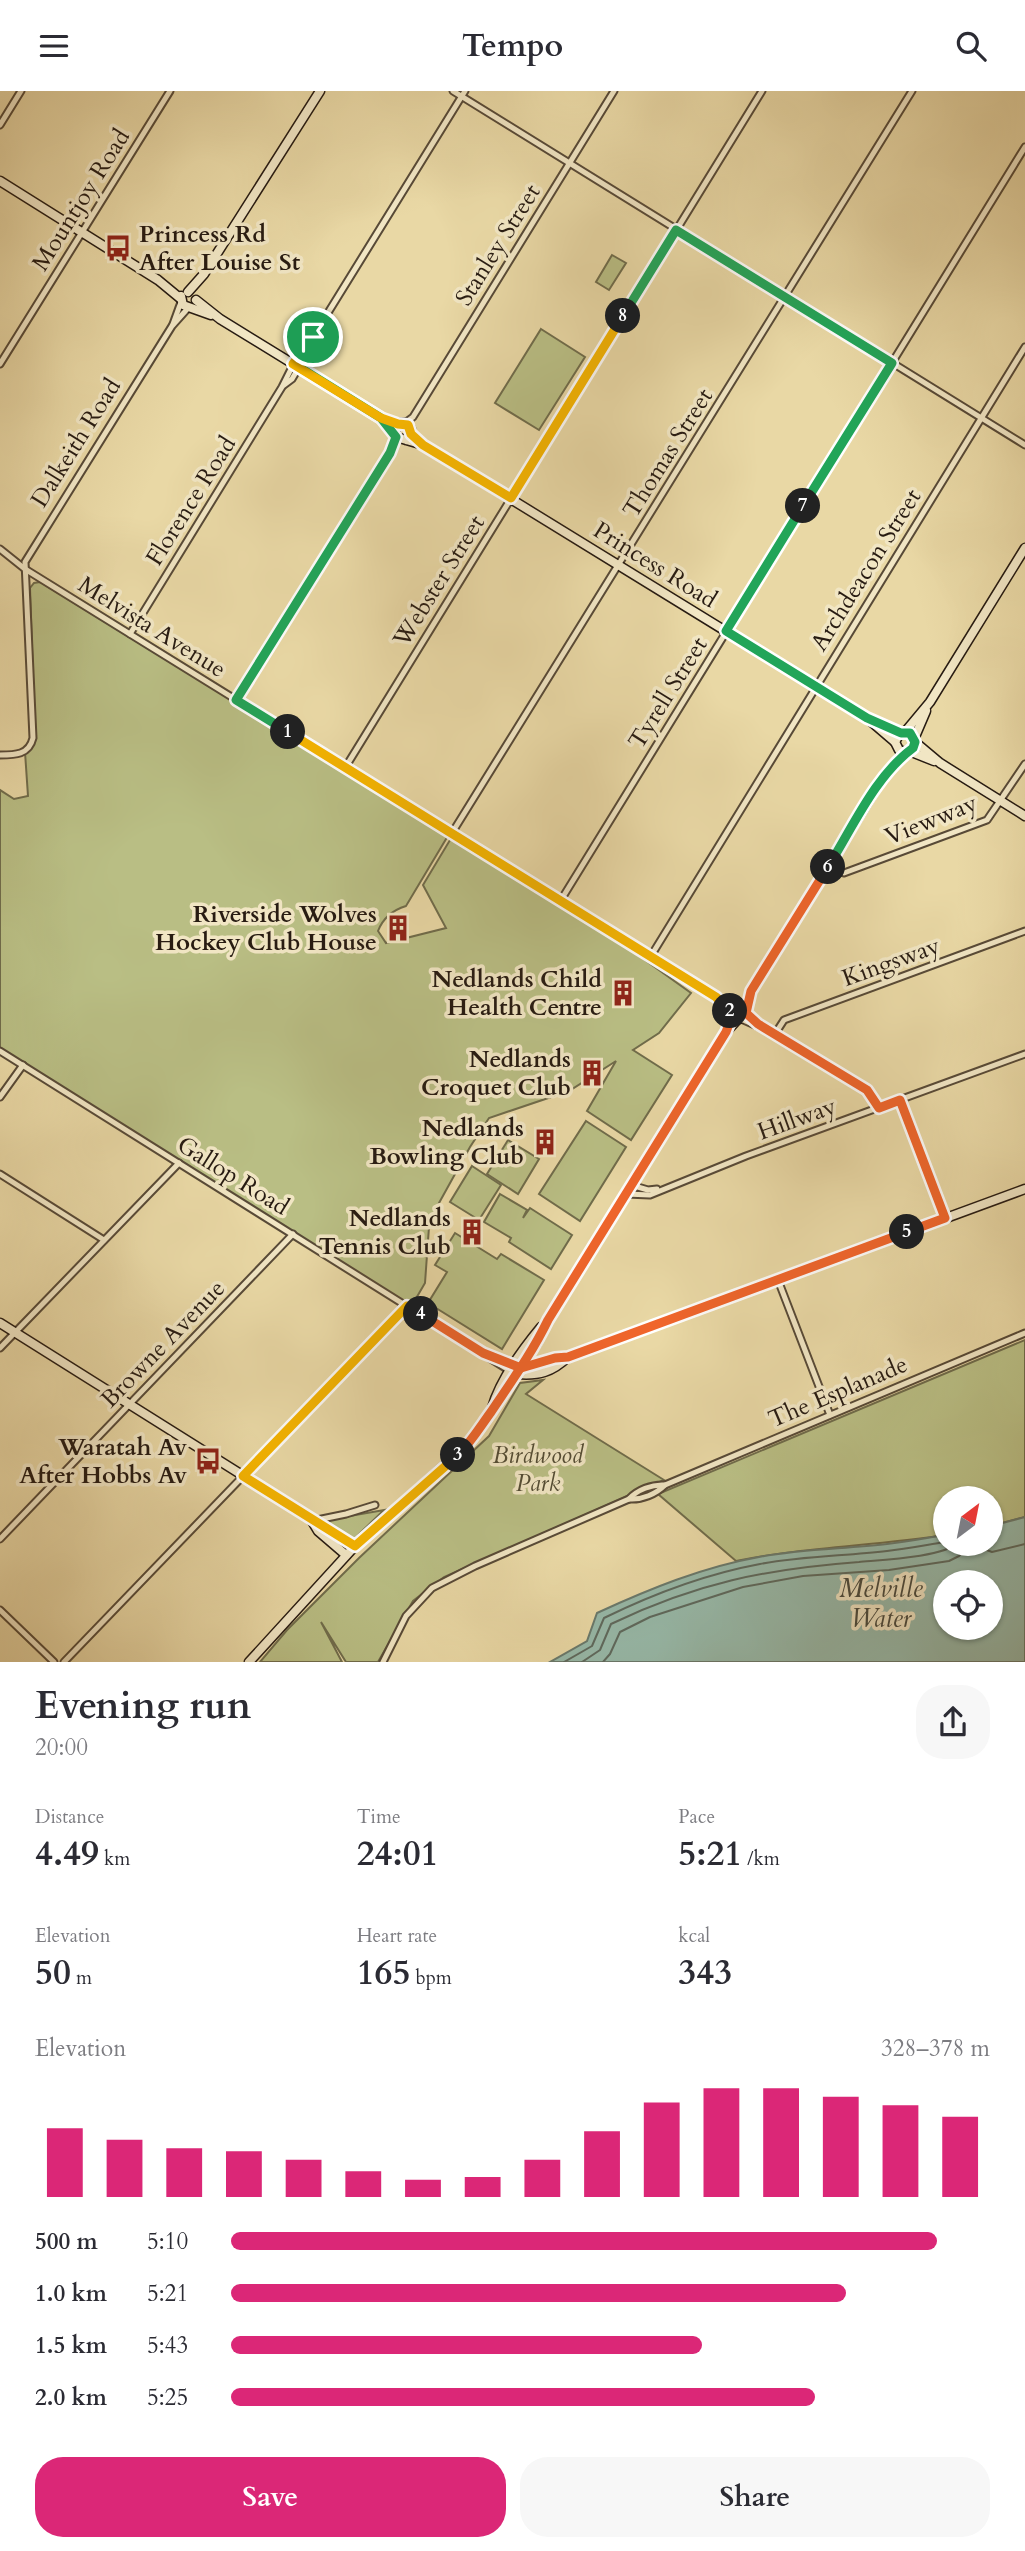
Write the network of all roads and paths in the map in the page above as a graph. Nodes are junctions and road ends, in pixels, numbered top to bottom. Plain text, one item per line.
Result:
1 (21, 91) edge
2 (170, 91) edge
3 (320, 91) edge
4 (453, 91) edge
5 (614, 91) edge
6 (762, 91) edge
7 (912, 91) edge
8 (463, 94) edge
9 (0, 125) edge
10 (1025, 147) edge
11 (569, 163) junction
12 (0, 181) edge
13 (676, 230) junction
14 (82, 232) junction
15 (785, 296) junction
16 (188, 300) junction
17 (1025, 347) edge
18 (892, 363) junction
19 (0, 364) edge
20 (296, 365) junction
21 (981, 418) junction
22 (403, 433) junction
23 (1025, 445) edge
24 (511, 498) junction
25 (1025, 548) edge
26 (0, 549) edge
27 (619, 565) junction
28 (25, 569) junction
29 (726, 631) junction
30 (130, 634) junction
31 (815, 686) junction
32 (236, 700) junction
33 (930, 702) junction
34 (867, 718) junction
35 (903, 733) junction
36 (915, 741) junction
37 (895, 744) junction
38 (907, 752) junction
39 (0, 755) edge
40 (940, 764) junction
41 (1025, 764) edge
42 (345, 768) junction
43 (885, 774) junction
44 (1002, 801) junction
45 (1025, 816) edge
46 (452, 834) junction
47 (828, 867) junction
48 (561, 900) junction
49 (1025, 931) edge
50 (651, 956) junction
51 (738, 1012) junction
52 (775, 1034) junction
53 (0, 1051) edge
54 (1025, 1054) edge
55 (23, 1065) junction
56 (0, 1097) edge
57 (900, 1100) junction
58 (879, 1108) junction
59 (179, 1163) junction
60 (0, 1174) edge
61 (631, 1185) junction
62 (660, 1189) junction
63 (1025, 1189) edge
64 (626, 1194) junction
65 (945, 1218) junction
66 (293, 1234) junction
67 (104, 1240) junction
68 (778, 1280) junction
69 (407, 1306) junction
70 (0, 1324) edge
71 (15, 1333) junction
72 (1025, 1333) edge
73 (0, 1348) edge
74 (516, 1370) junction
75 (128, 1404) junction
76 (830, 1415) junction
77 (243, 1476) junction
78 (375, 1505) dead end
79 (312, 1521) junction
80 (0, 1539) edge
81 (355, 1546) junction
82 (346, 1555) junction
83 (0, 1610) edge
84 (54, 1662) edge
85 (64, 1662) edge
86 (248, 1662) edge
87 (383, 1662) edge

1 - 9 street
2 - 14 street, Mountjoy Road
3 - 16 street, Dalkeith Road
4 - 8 street
5 - 11 street, Stanley Street
6 - 13 street, Webster Street
7 - 15 street, Thomas Street
8 - 11 street
8 - 20 street, Florence Road
10 - 18 street, Tyrell Street
11 - 13 street
11 - 22 street, Stanley Street
12 - 14 street
13 - 15 street
13 - 24 street, Webster Street
14 - 16 street
14 - 19 street, Mountjoy Road
15 - 18 street
15 - 27 street, Thomas Street
16 - 20 street
16 - 28 street, Dalkeith Road
17 - 21 street, Archdeacon Street
18 - 21 street
18 - 29 street, Tyrell Street
20 - 22 street
20 - 30 street, Florence Road
21 - 23 street
21 - 31 street, Archdeacon Street
22 - 24 street, Princess Road
22 - 32 street, Stanley Street
24 - 27 street, Princess Road
24 - 42 street, Webster Street
25 - 33 street
26 - 28 street, Melvista Avenue
27 - 29 street, Princess Road
27 - 46 street, Thomas Street
28 - 30 street, Melvista Avenue
28 - 39 street, Dalkeith Road
29 - 31 street, Princess Road
29 - 48 street, Tyrell Street
30 - 32 street, Melvista Avenue
31 - 34 street, Princess Road
31 - 50 street, Archdeacon Street
32 - 42 street, Melvista Avenue
33 - 35 street
33 - 36 street
34 - 35 street, Princess Road
34 - 37 street, Princess Road
35 - 36 street, Princess Road
35 - 37 street
36 - 38 street
36 - 40 street
37 - 38 street, Princess Road
37 - 43 street
38 - 40 street
38 - 43 street
40 - 44 street
41 - 44 street, Viewway
42 - 46 street, Melvista Avenue
43 - 47 street
44 - 45 street
44 - 47 street, Viewway
46 - 48 street, Melvista Avenue
47 - 51 street
48 - 50 street, Melvista Avenue
49 - 52 street, Kingsway
50 - 51 street, Melvista Avenue
51 - 52 street, Melvista Avenue
51 - 61 street
52 - 58 street, Melvista Avenue
53 - 55 street, Gallop Road
54 - 57 street, Hillway
55 - 56 street
55 - 59 street, Gallop Road
57 - 58 street, Hillway
57 - 65 street
58 - 62 street, Hillway
59 - 66 street, Gallop Road
59 - 67 street
60 - 67 street
61 - 62 street, Hillway
61 - 64 street
62 - 64 street, Hillway
63 - 65 street
64 - 74 street
65 - 68 street
66 - 69 street, Gallop Road
66 - 75 street, Browne Avenue
67 - 71 street
68 - 74 street
68 - 76 street
69 - 74 street, Gallop Road
69 - 77 street
70 - 71 street
71 - 73 street
71 - 75 street
72 - 76 street, The Esplanade
74 - 81 street
75 - 77 street
75 - 80 street, Browne Avenue
76 - 87 street, The Esplanade
77 - 79 street
77 - 85 street
78 - 79 street
79 - 81 street
79 - 82 street
81 - 82 street
82 - 86 street
83 - 84 street

